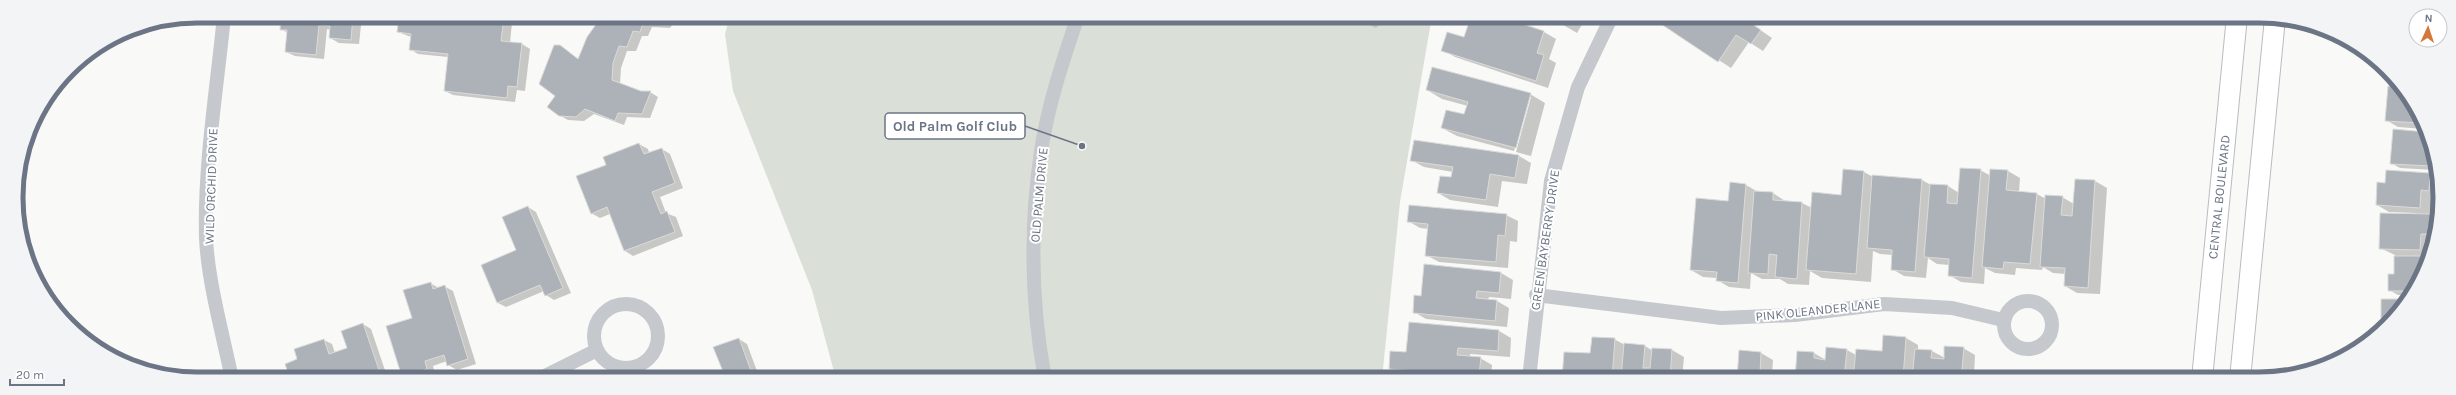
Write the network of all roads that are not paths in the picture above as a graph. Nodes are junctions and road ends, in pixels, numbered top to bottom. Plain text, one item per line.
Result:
1 (223, 23) edge
2 (1076, 23) edge
3 (1609, 23) edge
4 (2236, 23) edge
5 (2274, 23) edge
6 (1536, 295) junction
7 (2003, 320) dead end
8 (597, 350) junction
9 (230, 372) edge
10 (553, 372) edge
11 (1044, 372) edge
12 (1530, 372) edge
13 (2203, 372) edge
14 (2241, 372) edge

1 - 9 street, WILD ORCHID DRIVE
2 - 11 street, OLD PALM DRIVE
3 - 6 street, GREEN BAYBERRY DRIVE
4 - 13 street, CENTRAL BOULEVARD
5 - 14 street
6 - 7 street, PINK OLEANDER LANE
6 - 12 street, GREEN BAYBERRY DRIVE
8 - 8 street
8 - 10 street

